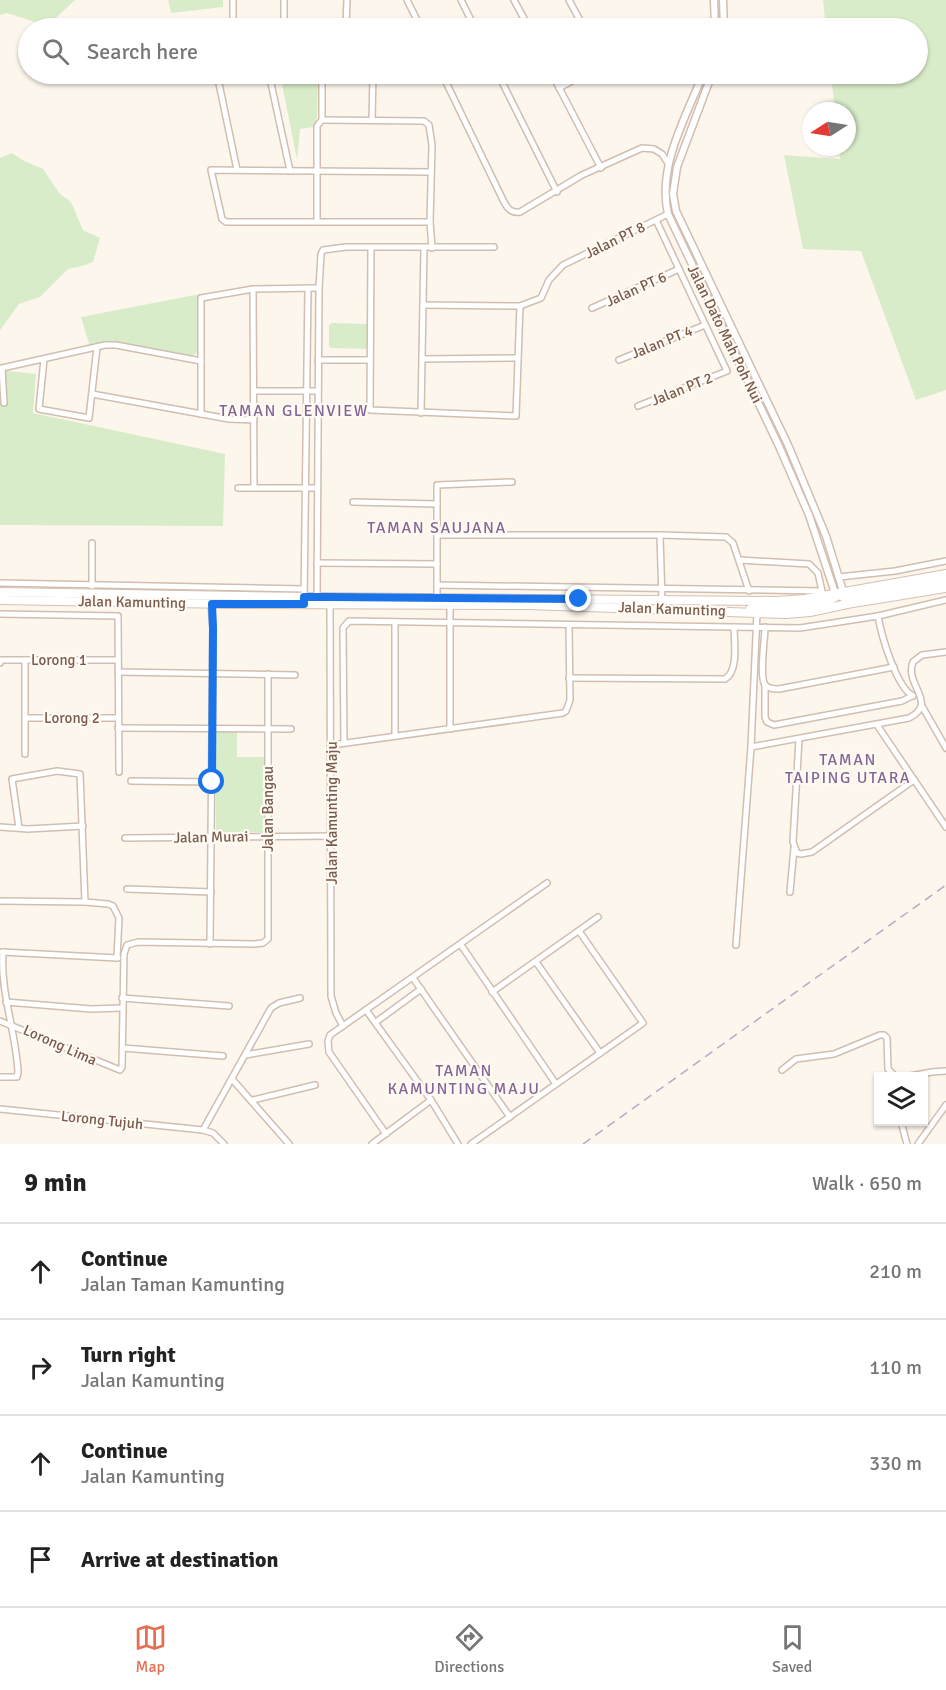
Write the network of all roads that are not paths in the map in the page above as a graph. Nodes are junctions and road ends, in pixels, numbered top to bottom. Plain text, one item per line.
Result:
1 (233, 0) edge
2 (284, 0) edge
3 (347, 0) edge
4 (407, 0) edge
5 (461, 0) edge
6 (514, 0) edge
7 (569, 0) edge
8 (714, 0) edge
9 (723, 0) edge
10 (233, 18) edge
11 (284, 18) edge
12 (346, 18) edge
13 (416, 18) edge
14 (470, 18) edge
15 (524, 18) edge
16 (579, 18) edge
17 (715, 18) edge
18 (724, 18) edge
19 (219, 84) edge
20 (271, 84) edge
21 (322, 84) edge
22 (373, 84) edge
23 (447, 84) edge
24 (503, 84) edge
25 (557, 84) edge
26 (566, 84) edge
27 (699, 84) edge
28 (708, 84) edge
29 (559, 88) junction
30 (322, 120) junction
31 (372, 120) junction
32 (672, 153) junction
33 (662, 154) junction
34 (668, 163) junction
35 (601, 168) junction
36 (237, 170) junction
37 (290, 171) junction
38 (316, 171) junction
39 (431, 172) junction
40 (556, 192) junction
41 (674, 204) junction
42 (666, 206) junction
43 (668, 214) junction
44 (656, 220) junction
45 (317, 222) junction
46 (430, 222) junction
47 (494, 247) dead end
48 (371, 248) junction
49 (424, 248) junction
50 (432, 248) junction
51 (680, 269) junction
52 (308, 288) junction
53 (319, 288) junction
54 (253, 289) junction
55 (423, 305) junction
56 (520, 306) junction
57 (592, 308) dead end
58 (705, 325) junction
59 (97, 347) junction
60 (44, 358) junction
61 (517, 358) junction
62 (422, 359) junction
63 (318, 360) junction
64 (369, 360) junction
65 (619, 360) dead end
66 (201, 361) junction
67 (254, 391) junction
68 (307, 391) junction
69 (318, 391) junction
70 (92, 394) junction
71 (4, 403) dead end
72 (638, 406) dead end
73 (421, 413) junction
74 (201, 414) junction
75 (254, 420) junction
76 (512, 482) dead end
77 (238, 488) dead end
78 (254, 488) junction
79 (305, 488) junction
80 (317, 488) junction
81 (353, 502) dead end
82 (437, 504) junction
83 (437, 535) junction
84 (660, 535) junction
85 (92, 543) dead end
86 (740, 560) junction
87 (946, 561) edge
88 (317, 563) junction
89 (437, 564) junction
90 (946, 574) edge
91 (839, 577) junction
92 (946, 581) edge
93 (0, 583) edge
94 (438, 585) junction
95 (946, 588) edge
96 (92, 589) junction
97 (662, 590) junction
98 (749, 591) junction
99 (0, 592) edge
100 (839, 593) junction
101 (304, 597) junction
102 (437, 598) junction
103 (4, 600) edge
104 (946, 600) edge
105 (77, 601) junction
106 (317, 601) junction
107 (330, 601) junction
108 (662, 601) junction
109 (212, 604) junction
110 (450, 606) junction
111 (743, 611) junction
112 (757, 613) junction
113 (0, 614) edge
114 (7, 614) junction
115 (76, 615) junction
116 (878, 616) junction
117 (395, 622) junction
118 (450, 623) junction
119 (569, 625) junction
120 (734, 627) junction
121 (756, 627) junction
122 (765, 627) junction
123 (946, 652) edge
124 (25, 660) junction
125 (118, 660) junction
126 (0, 662) edge
127 (894, 668) junction
128 (118, 672) junction
129 (212, 674) junction
130 (268, 674) junction
131 (295, 675) dead end
132 (569, 678) junction
133 (765, 685) junction
134 (753, 693) junction
135 (765, 696) junction
136 (912, 696) junction
137 (920, 696) junction
138 (922, 706) junction
139 (26, 718) junction
140 (118, 718) junction
141 (877, 725) junction
142 (212, 727) junction
143 (118, 728) junction
144 (268, 728) junction
145 (291, 729) dead end
146 (450, 729) junction
147 (395, 735) junction
148 (799, 739) junction
149 (344, 743) junction
150 (332, 745) junction
151 (751, 747) junction
152 (946, 748) edge
153 (25, 754) dead end
154 (119, 772) dead end
155 (914, 780) junction
156 (131, 781) dead end
157 (212, 782) junction
158 (83, 826) junction
159 (0, 827) edge
160 (946, 827) edge
161 (19, 828) junction
162 (269, 836) junction
163 (332, 836) junction
164 (212, 837) junction
165 (125, 838) dead end
166 (794, 848) junction
167 (547, 883) dead end
168 (127, 889) dead end
169 (211, 892) junction
170 (790, 892) dead end
171 (0, 901) edge
172 (85, 902) junction
173 (598, 917) dead end
174 (579, 931) junction
175 (210, 944) junction
176 (460, 945) junction
177 (736, 945) dead end
178 (2, 952) edge
179 (120, 958) junction
180 (536, 962) junction
181 (413, 978) junction
182 (421, 989) junction
183 (492, 992) junction
184 (122, 998) junction
185 (300, 998) dead end
186 (6, 1002) junction
187 (229, 1006) dead end
188 (122, 1008) junction
189 (366, 1010) junction
190 (0, 1021) edge
191 (376, 1022) junction
192 (11, 1024) junction
193 (343, 1026) junction
194 (309, 1044) dead end
195 (123, 1048) junction
196 (600, 1053) junction
197 (245, 1054) junction
198 (223, 1056) dead end
199 (782, 1070) dead end
200 (946, 1071) edge
201 (891, 1072) edge
202 (928, 1073) edge
203 (0, 1077) edge
204 (232, 1079) junction
205 (556, 1084) junction
206 (315, 1085) dead end
207 (253, 1100) junction
208 (431, 1100) junction
209 (946, 1105) edge
210 (0, 1109) edge
211 (510, 1117) junction
212 (902, 1126) edge
213 (203, 1130) junction
214 (386, 1134) junction
215 (224, 1144) edge
216 (289, 1144) edge
217 (372, 1144) edge
218 (458, 1144) edge
219 (471, 1144) edge
220 (907, 1144) edge
221 (918, 1144) edge

1 - 10 street
2 - 11 street
3 - 12 street
4 - 13 street
5 - 14 street
6 - 15 street
7 - 16 street
8 - 17 street
9 - 18 street
19 - 36 street
20 - 37 street
21 - 30 street
22 - 31 street
23 - 40 street
24 - 40 street
25 - 29 street
26 - 29 street
27 - 32 street, Jalan Dato Mah Poh Nui
28 - 41 street, Jalan Dato Mah Poh Nui
29 - 35 street
30 - 31 street
30 - 38 street
31 - 39 street
32 - 33 street
32 - 34 street, Jalan Dato Mah Poh Nui
33 - 34 street
33 - 35 street
34 - 42 street, Jalan Dato Mah Poh Nui
35 - 40 street
36 - 37 street
36 - 45 street
37 - 38 street
38 - 39 street
38 - 45 street
39 - 46 street
41 - 42 street
41 - 91 street, Jalan Dato Mah Poh Nui
42 - 43 street, Jalan Dato Mah Poh Nui
43 - 44 street, Jalan PT 8
43 - 100 street, Jalan Dato Mah Poh Nui
44 - 51 street
44 - 56 street, Jalan PT 8
45 - 46 street
46 - 50 street
47 - 50 street
48 - 49 street
48 - 53 street
48 - 64 street
49 - 50 street
49 - 55 street
51 - 57 street, Jalan PT 6
51 - 58 street
52 - 53 street
52 - 54 street
52 - 68 street
53 - 63 street
54 - 66 street
54 - 67 street
55 - 56 street
55 - 62 street
56 - 61 street
58 - 65 street, Jalan PT 4
58 - 72 street, Jalan PT 2
59 - 60 street
59 - 66 street
59 - 70 street
60 - 70 street
60 - 71 street
61 - 62 street
61 - 73 street
62 - 73 street
63 - 64 street
63 - 69 street
64 - 73 street
66 - 74 street
67 - 68 street
67 - 75 street
68 - 69 street
68 - 79 street
69 - 80 street
70 - 74 street
74 - 75 street
75 - 78 street
76 - 82 street
77 - 78 street
78 - 79 street
79 - 80 street
79 - 101 street
80 - 88 street
81 - 82 street
82 - 83 street
83 - 84 street
83 - 89 street
84 - 86 street
84 - 97 street
85 - 96 street
86 - 98 street
86 - 98 street
87 - 91 street
88 - 89 street
88 - 106 street
89 - 94 street
90 - 100 main road, Jalan Kamunting
91 - 100 street, Jalan Dato Mah Poh Nui
92 - 100 main road
93 - 96 street
94 - 97 street
94 - 102 street
95 - 112 main road, Jalan Kamunting
96 - 99 main road, Jalan Kamunting
96 - 101 main road, Jalan Kamunting
97 - 98 street
97 - 108 street
100 - 108 main road, Jalan Kamunting
100 - 111 main road
101 - 106 main road, Jalan Kamunting
101 - 109 main road, Jalan Kamunting
102 - 107 main road, Jalan Kamunting
102 - 108 main road, Jalan Kamunting
103 - 105 main road, Jalan Kamunting
103 - 114 street
104 - 116 street
105 - 109 main road, Jalan Kamunting
105 - 115 street
106 - 107 main road, Jalan Kamunting
107 - 110 main road, Jalan Kamunting
107 - 150 street, Jalan Kamunting Maju
109 - 129 street
110 - 111 main road, Jalan Kamunting
110 - 118 street
111 - 112 main road, Jalan Kamunting
112 - 121 street
113 - 114 street
114 - 115 street
115 - 125 street
116 - 122 street
116 - 127 street
117 - 118 street
117 - 147 street
117 - 149 street
118 - 119 street
118 - 146 street
119 - 120 street
119 - 132 street
120 - 121 street
120 - 132 street
121 - 122 street
121 - 134 street
122 - 133 street
123 - 137 street
124 - 125 street, Lorong 1
124 - 126 street, Lorong 1
124 - 139 street
125 - 128 street
127 - 133 street
127 - 136 street
128 - 129 street
128 - 140 street
129 - 130 street
129 - 142 street
130 - 131 street
130 - 144 street, Jalan Bangau
132 - 146 street
133 - 135 street
134 - 135 street
134 - 151 street
135 - 136 street
136 - 137 street
137 - 138 street
138 - 141 street
138 - 152 street
139 - 140 street, Lorong 2
139 - 153 street
140 - 143 street
141 - 148 street
141 - 155 street
142 - 143 street
142 - 144 street
142 - 157 street
143 - 154 street
144 - 145 street
144 - 162 street, Jalan Bangau
146 - 147 street
147 - 149 street
148 - 151 street
148 - 166 street
149 - 150 street
150 - 163 street, Jalan Kamunting Maju
151 - 177 street
155 - 160 street
155 - 166 street
156 - 157 street
157 - 164 street
158 - 161 street
158 - 161 street
158 - 172 street
159 - 161 street
162 - 163 street, Jalan Murai
162 - 164 street, Jalan Murai
162 - 175 street, Jalan Bangau
163 - 193 street, Jalan Kamunting Maju
164 - 165 street, Jalan Murai
164 - 169 street
166 - 170 street
167 - 176 street
168 - 169 street
169 - 175 street
171 - 172 street
172 - 179 street
173 - 174 street
174 - 180 street
174 - 196 street
175 - 179 street
176 - 181 street
176 - 183 street
178 - 179 street
178 - 186 street
179 - 184 street
180 - 183 street
180 - 196 street
181 - 182 street
181 - 189 street
182 - 191 street
182 - 211 street
183 - 205 street
184 - 187 street
184 - 188 street
185 - 197 street
186 - 188 street
186 - 192 street
188 - 195 street
189 - 191 street
189 - 193 street
190 - 192 street, Lorong Lima
191 - 208 street
192 - 195 street, Lorong Lima
192 - 203 street
193 - 214 street
194 - 197 street
195 - 198 street
196 - 205 street
197 - 204 street
199 - 201 street
200 - 202 street
204 - 207 street
204 - 213 street
205 - 211 street
206 - 207 street
207 - 216 street
208 - 214 street
208 - 218 street
209 - 221 street
210 - 213 street, Lorong Tujuh
211 - 219 street
212 - 220 street
213 - 215 street
214 - 217 street

